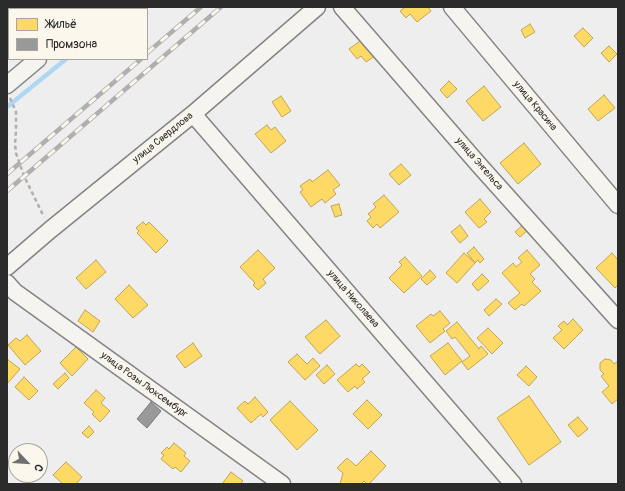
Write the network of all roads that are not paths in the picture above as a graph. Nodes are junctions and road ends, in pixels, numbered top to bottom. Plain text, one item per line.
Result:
1 (317, 7) edge
2 (342, 7) edge
3 (452, 7) edge
4 (37, 60) edge
5 (8, 91) edge
6 (193, 114) junction
7 (618, 205) edge
8 (7, 267) edge
9 (7, 283) edge
10 (618, 320) edge
11 (282, 484) edge
12 (513, 484) edge

1 - 6 street, улица Свердлова
2 - 10 street, улица Энгельса
3 - 7 street, улица Красина
4 - 5 street
6 - 8 street, улица Свердлова
6 - 12 street, улица Николаева
9 - 11 street, улица Розы Люксембург

